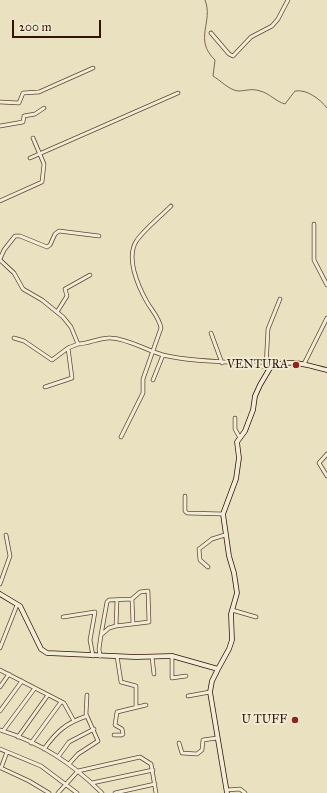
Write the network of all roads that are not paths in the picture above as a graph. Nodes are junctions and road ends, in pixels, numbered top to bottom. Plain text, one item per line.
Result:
1 (288, 0) edge
2 (211, 33) dead end
3 (93, 68) dead end
4 (178, 93) dead end
5 (0, 102) edge
6 (44, 108) dead end
7 (0, 126) edge
8 (33, 138) dead end
9 (39, 154) junction
10 (30, 158) dead end
11 (0, 201) edge
12 (172, 206) dead end
13 (314, 224) dead end
14 (99, 236) dead end
15 (0, 260) edge
16 (90, 275) dead end
17 (327, 285) edge
18 (280, 299) dead end
19 (56, 312) junction
20 (327, 318) edge
21 (211, 333) dead end
22 (14, 338) dead end
23 (78, 344) junction
24 (68, 348) junction
25 (154, 351) junction
26 (163, 355) junction
27 (222, 363) junction
28 (304, 364) junction
29 (268, 367) junction
30 (327, 370) edge
31 (153, 380) dead end
32 (44, 387) dead end
33 (235, 418) dead end
34 (121, 437) dead end
35 (240, 438) junction
36 (327, 454) edge
37 (327, 476) edge
38 (184, 496) dead end
39 (223, 514) junction
40 (6, 535) dead end
41 (225, 535) junction
42 (208, 566) dead end
43 (0, 584) edge
44 (0, 594) edge
45 (132, 599) junction
46 (117, 600) junction
47 (17, 605) junction
48 (232, 610) junction
49 (256, 616) dead end
50 (63, 617) dead end
51 (133, 624) junction
52 (116, 626) junction
53 (101, 635) junction
54 (0, 648) edge
55 (93, 656) junction
56 (100, 656) junction
57 (117, 656) junction
58 (172, 656) junction
59 (152, 657) junction
60 (218, 669) junction
61 (0, 670) edge
62 (9, 674) junction
63 (154, 674) dead end
64 (186, 676) dead end
65 (22, 681) junction
66 (0, 687) edge
67 (35, 688) junction
68 (210, 692) junction
69 (48, 695) junction
70 (87, 695) dead end
71 (188, 696) dead end
72 (61, 702) junction
73 (146, 705) dead end
74 (136, 707) junction
75 (0, 711) edge
76 (87, 716) junction
77 (74, 721) junction
78 (94, 729) junction
79 (2, 731) edge
80 (114, 735) dead end
81 (18, 737) junction
82 (217, 738) junction
83 (31, 743) junction
84 (179, 743) dead end
85 (0, 749) edge
86 (44, 749) junction
87 (7, 752) junction
88 (58, 757) junction
89 (70, 764) junction
90 (153, 770) junction
91 (78, 771) junction
92 (92, 783) junction
93 (66, 784) junction
94 (155, 784) junction
95 (227, 791) edge
96 (49, 793) edge
97 (58, 793) edge
98 (77, 793) edge
99 (102, 793) edge
100 (115, 793) edge
101 (156, 793) edge
102 (245, 793) edge

1 - 2 street
3 - 5 street
4 - 9 street
6 - 7 street
8 - 9 street
9 - 10 street
9 - 11 street
12 - 25 street
13 - 17 street
14 - 15 street
15 - 19 street
16 - 19 street
18 - 29 street
19 - 23 street
20 - 28 street
21 - 27 street
22 - 24 street
23 - 24 street
23 - 25 street
24 - 32 street
25 - 26 street
25 - 34 street
26 - 27 street
26 - 31 street
27 - 29 street
28 - 29 street
28 - 30 street
29 - 35 street
33 - 35 street
35 - 39 street
36 - 37 street
38 - 39 street
39 - 41 street
40 - 43 street
41 - 42 street
41 - 48 street
44 - 47 street
45 - 46 street
45 - 51 street
45 - 51 street
46 - 52 street
46 - 53 street
47 - 54 street
47 - 55 street
48 - 49 street
48 - 60 street
50 - 55 street
51 - 52 street
52 - 53 street
53 - 56 street
55 - 56 street
56 - 57 street
57 - 59 street
57 - 74 street
58 - 59 street
58 - 60 street
58 - 64 street
59 - 63 street
60 - 68 street
61 - 62 street
62 - 65 street
62 - 66 street
65 - 67 street
65 - 75 street
67 - 69 street
67 - 79 street
68 - 71 street
68 - 82 street
69 - 72 street
69 - 81 street
70 - 76 street
72 - 77 street
72 - 83 street
73 - 74 street
74 - 80 street
76 - 77 street
76 - 78 street
77 - 86 street
78 - 88 street
78 - 89 street
79 - 81 street
81 - 83 street
82 - 84 street
82 - 95 street
83 - 86 street
85 - 87 street
86 - 88 street
87 - 93 street
87 - 96 street
88 - 89 street
89 - 91 street
90 - 91 street
90 - 92 street
90 - 94 street
91 - 92 street
91 - 93 street
92 - 99 street
93 - 97 street
93 - 98 street
94 - 100 street
94 - 101 street
95 - 102 street

